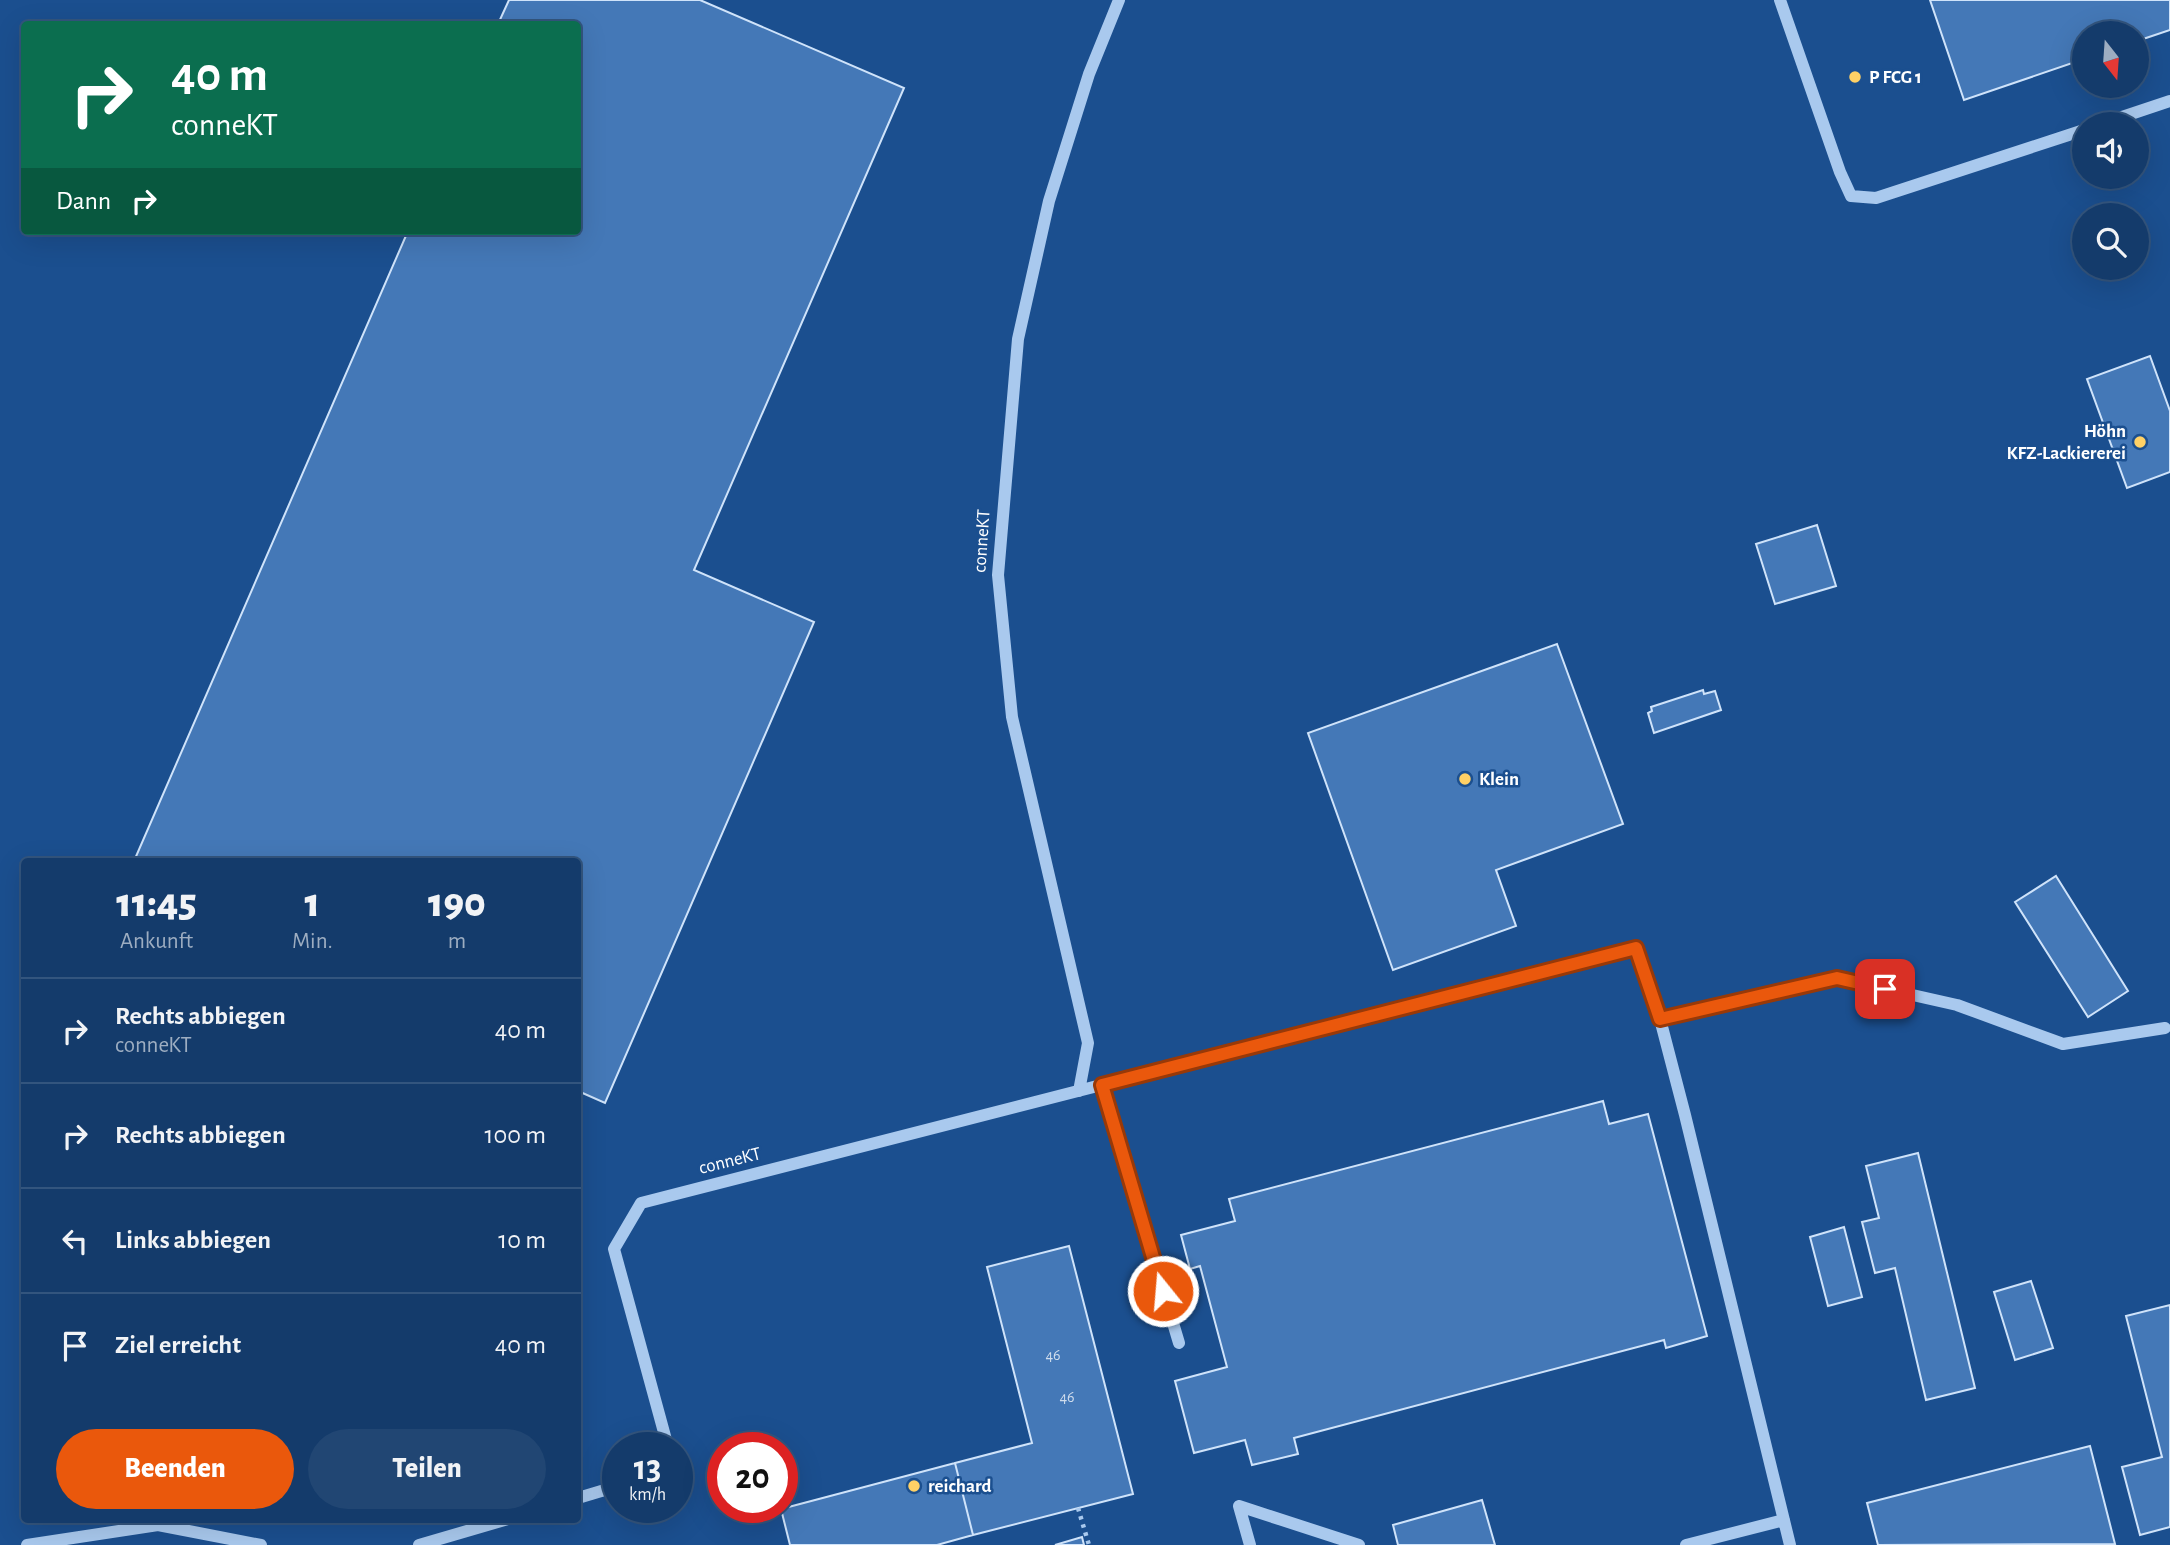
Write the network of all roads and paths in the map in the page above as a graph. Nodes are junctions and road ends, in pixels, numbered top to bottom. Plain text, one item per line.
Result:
1 (1119, 0) edge
2 (1780, 0) edge
3 (2170, 102) edge
4 (2139, 112) edge
5 (2072, 134) edge
6 (1660, 1019) junction
7 (2165, 1028) dead end
8 (1102, 1085) junction
9 (1079, 1091) junction
10 (1179, 1343) dead end
11 (664, 1432) edge
12 (602, 1491) edge
13 (581, 1497) edge
14 (1078, 1508) dead end
15 (1784, 1520) junction
16 (495, 1523) edge
17 (32, 1544) edge
18 (261, 1545) edge
19 (421, 1545) edge
20 (1089, 1545) edge
21 (1250, 1545) edge
22 (1359, 1545) edge
23 (1686, 1545) edge
24 (1790, 1545) edge

1 - 9 street, conneKT
2 - 5 street
3 - 4 street
6 - 7 street
6 - 8 street, conneKT
6 - 15 street
8 - 9 street, conneKT
8 - 10 street
9 - 11 street, conneKT
12 - 13 street
14 - 20 path
15 - 23 street
15 - 24 street
16 - 19 street
17 - 18 street
21 - 22 street

